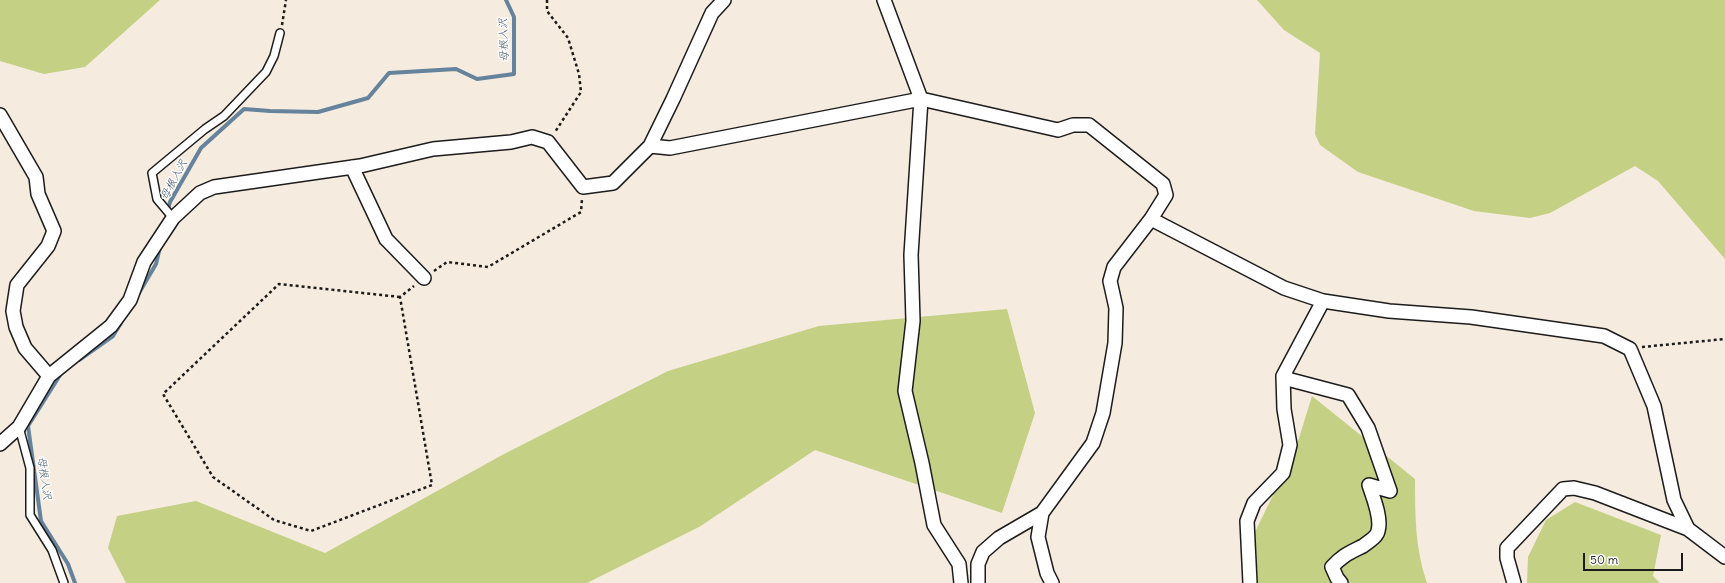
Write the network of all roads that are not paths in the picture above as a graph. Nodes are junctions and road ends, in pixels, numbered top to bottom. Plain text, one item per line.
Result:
1 (724, 0) edge
2 (884, 0) edge
3 (280, 33) road end
4 (920, 99) junction
5 (0, 115) edge
6 (650, 146) junction
7 (352, 167) junction
8 (173, 218) junction
9 (1151, 219) junction
10 (424, 278) road end
11 (1323, 301) junction
12 (49, 376) junction
13 (1283, 376) junction
14 (19, 427) junction
15 (0, 444) edge
16 (1042, 513) junction
17 (1688, 529) junction
18 (1725, 557) edge
19 (64, 583) edge
20 (961, 583) edge
21 (978, 583) edge
22 (1052, 583) edge
23 (1250, 583) edge
24 (1341, 583) edge
25 (1514, 583) edge

1 - 6 street
2 - 4 street
3 - 8 lane
4 - 6 street
4 - 9 street
4 - 20 street
5 - 12 street
6 - 7 street
7 - 8 street
7 - 10 street
8 - 12 street
9 - 11 street
9 - 16 street
11 - 13 street
11 - 17 street
12 - 14 street
13 - 23 street
13 - 24 street
14 - 15 street
14 - 19 lane
16 - 21 street
16 - 22 street
17 - 18 street
17 - 25 street

